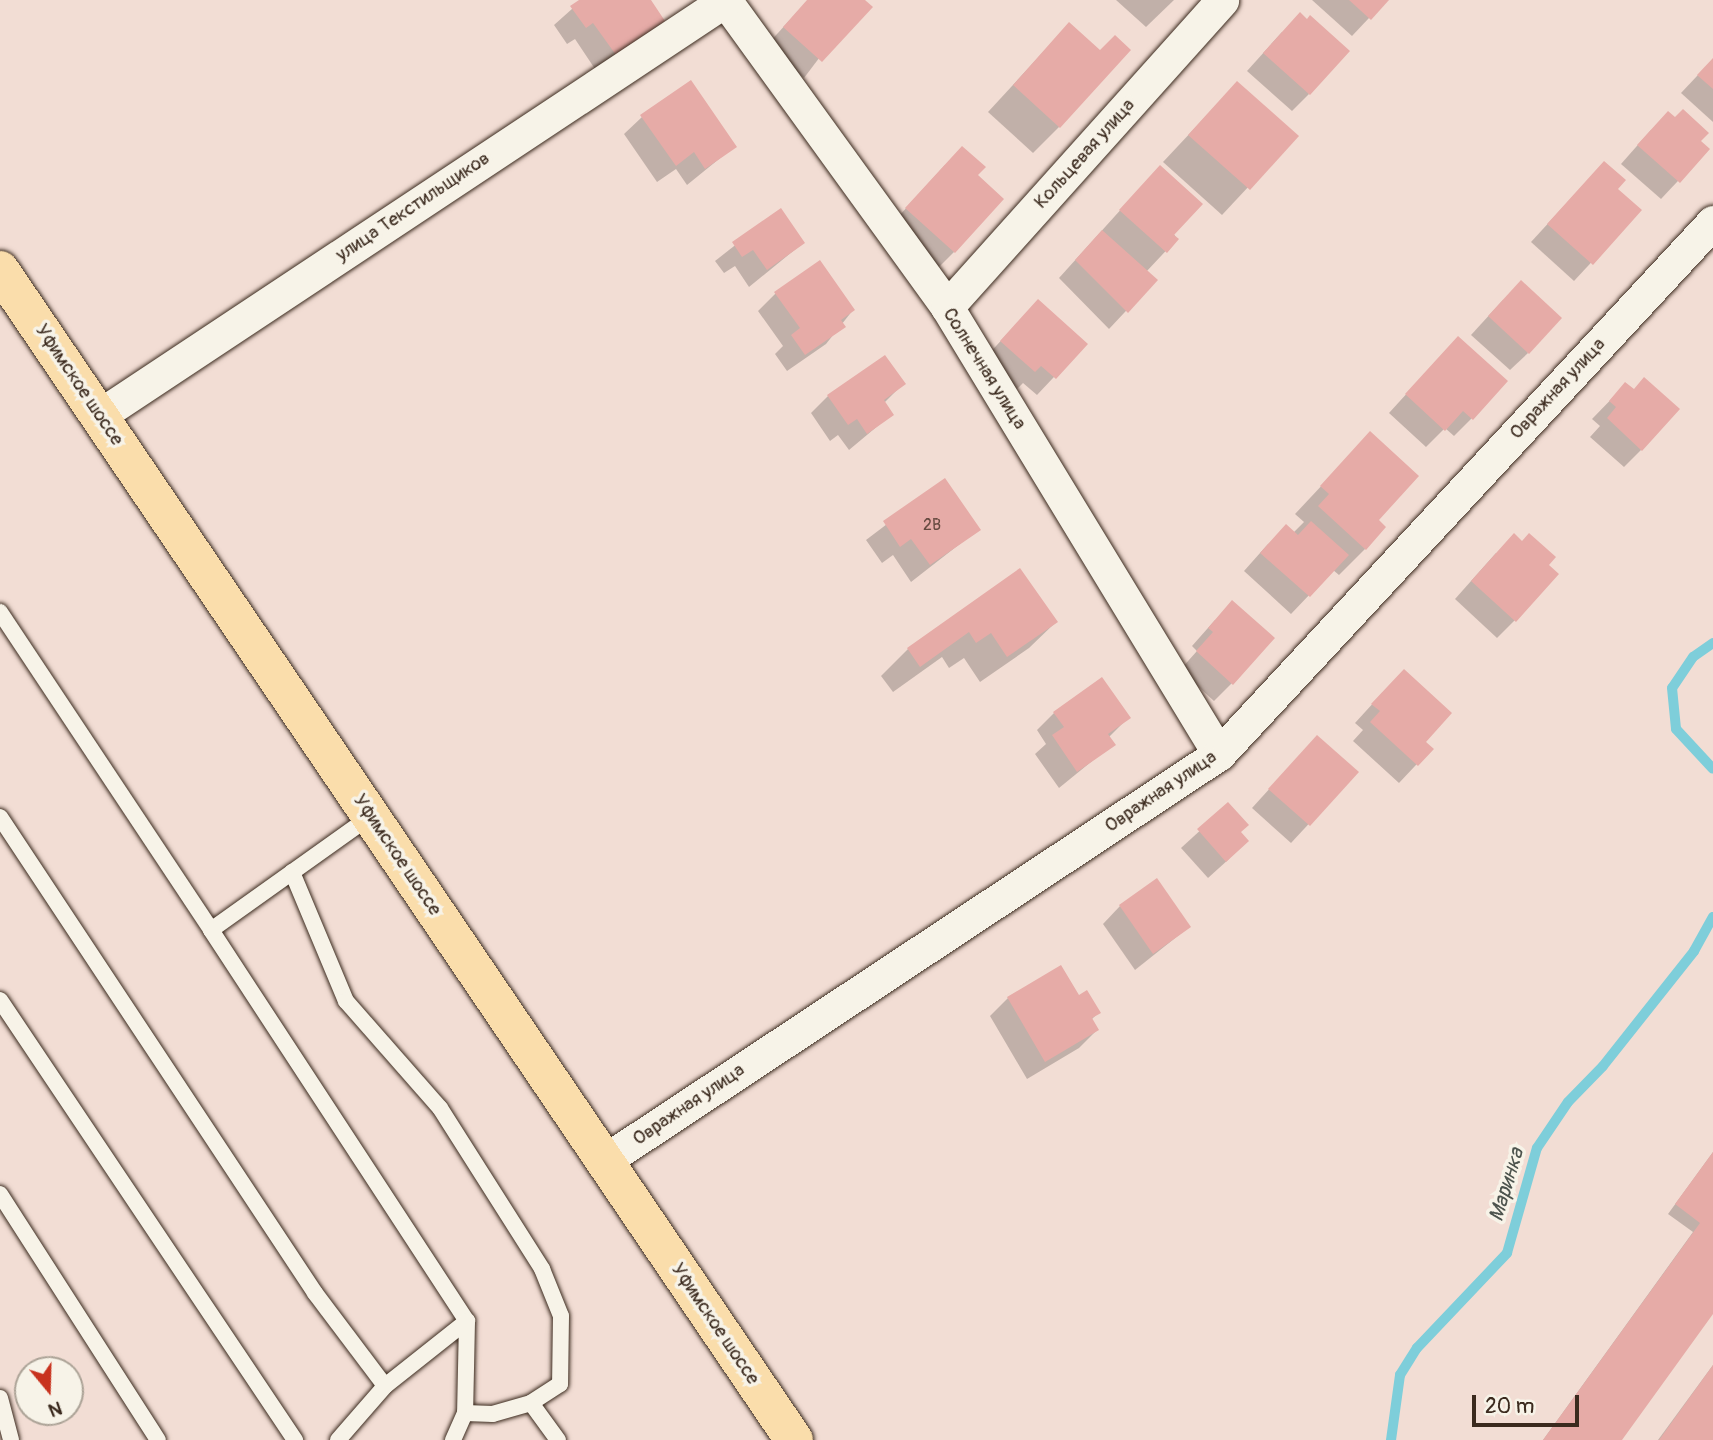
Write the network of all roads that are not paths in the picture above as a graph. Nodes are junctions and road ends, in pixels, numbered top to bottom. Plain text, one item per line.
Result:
1 (726, 0) edge
2 (1222, 0) edge
3 (1713, 222) edge
4 (0, 270) edge
5 (947, 307) junction
6 (100, 415) junction
7 (0, 612) edge
8 (1219, 754) junction
9 (371, 816) junction
10 (0, 817) edge
11 (292, 872) junction
12 (211, 930) junction
13 (0, 1000) edge
14 (604, 1161) junction
15 (0, 1195) edge
16 (467, 1321) junction
17 (384, 1386) junction
18 (0, 1398) edge
19 (531, 1403) junction
20 (465, 1413) junction
21 (10, 1440) edge
22 (158, 1440) edge
23 (295, 1440) edge
24 (338, 1440) edge
25 (453, 1440) edge
26 (558, 1440) edge
27 (794, 1440) edge

1 - 5 street, Солнечная улица
1 - 6 street, улица Текстильщиков
2 - 5 street, Кольцевая улица
3 - 8 street, Овражная улица
4 - 6 main road, Уфимское шоссе
5 - 8 street, Солнечная улица
6 - 9 main road, Уфимское шоссе
7 - 12 lane
8 - 14 street, Овражная улица
9 - 11 lane
9 - 14 main road, Уфимское шоссе
10 - 17 lane
11 - 12 lane
11 - 19 lane
12 - 16 lane
13 - 23 lane
14 - 27 main road, Уфимское шоссе
15 - 22 lane
16 - 17 lane
16 - 20 lane
17 - 24 lane
18 - 21 lane
19 - 20 lane
19 - 26 lane
20 - 25 lane

